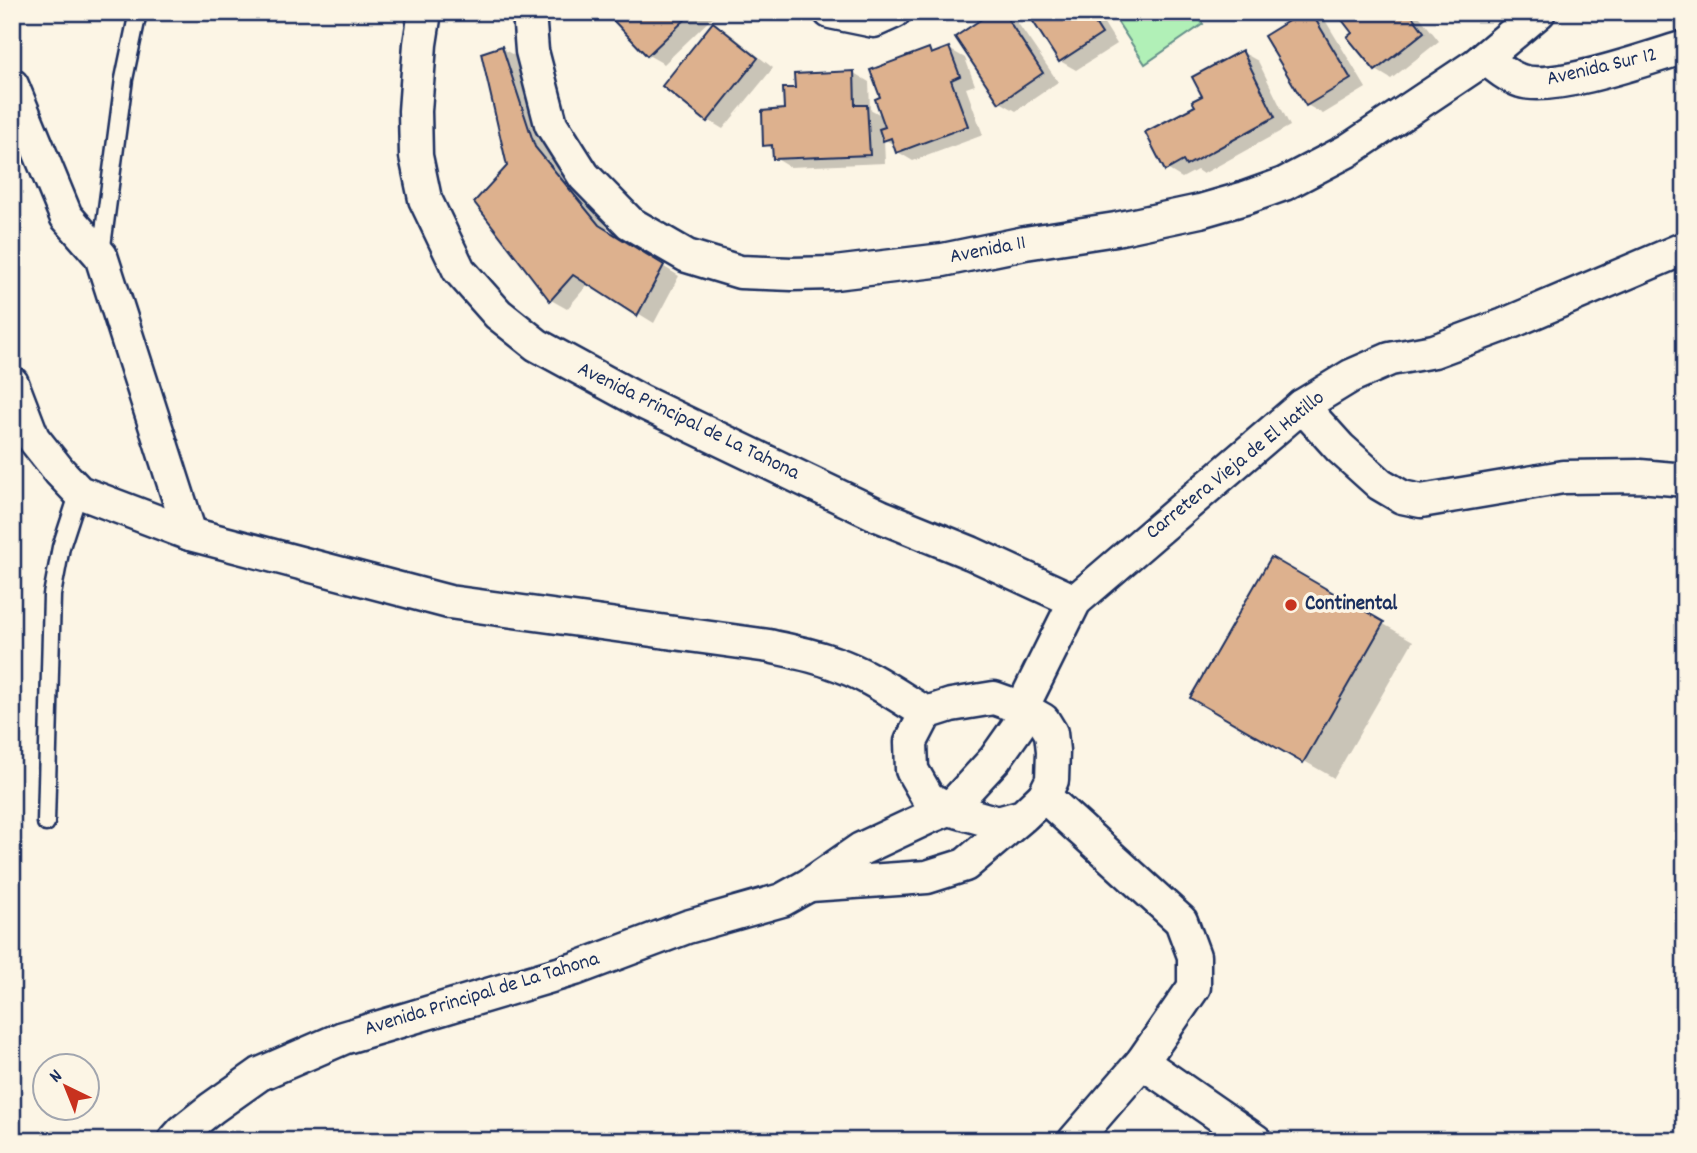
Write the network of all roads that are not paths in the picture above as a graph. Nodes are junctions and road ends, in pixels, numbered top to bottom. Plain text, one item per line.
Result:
1 (138, 12) edge
2 (425, 12) edge
3 (529, 12) edge
4 (831, 12) edge
5 (894, 12) edge
6 (1539, 12) edge
7 (1685, 47) edge
8 (1485, 58) junction
9 (12, 85) edge
10 (1685, 248) edge
11 (101, 256) junction
12 (12, 383) edge
13 (1302, 406) junction
14 (1685, 480) edge
15 (79, 492) junction
16 (190, 534) junction
17 (1075, 601) junction
18 (1022, 708) junction
19 (926, 713) junction
20 (1033, 806) junction
21 (949, 809) junction
22 (46, 823) dead end
23 (809, 886) junction
24 (1142, 1062) junction
25 (174, 1141) edge
26 (1074, 1141) edge
27 (1256, 1141) edge

1 - 11 lane
2 - 17 street, Avenida Principal de La Tahona
3 - 8 street, Avenida 11
4 - 5 street
6 - 8 street, Avenida 11
7 - 8 street, Avenida Sur 12
9 - 11 street
10 - 13 street, Carretera Vieja de El Hatillo
11 - 16 street
12 - 15 street
13 - 14 street
13 - 17 street, Carretera Vieja de El Hatillo
15 - 16 street
15 - 22 lane
16 - 19 street
17 - 18 street, Avenida Principal de La Tahona
18 - 19 street
18 - 20 street
18 - 21 street, Avenida Principal de La Tahona
19 - 21 street
20 - 21 street
20 - 23 street, Avenida Principal de La Tahona
20 - 24 street
21 - 23 street, Avenida Principal de La Tahona
23 - 25 street, Avenida Principal de La Tahona
24 - 26 street
24 - 27 street

